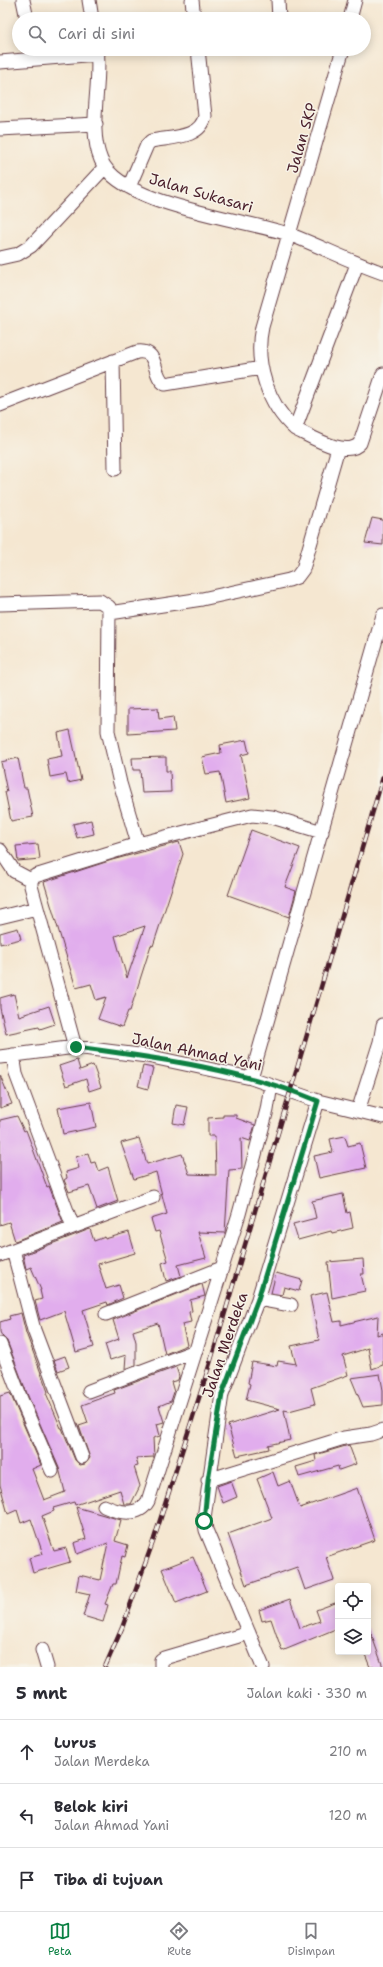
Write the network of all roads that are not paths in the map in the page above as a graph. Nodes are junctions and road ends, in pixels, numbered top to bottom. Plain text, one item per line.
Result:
1 (23, 0) edge
2 (89, 0) edge
3 (192, 0) edge
4 (278, 0) edge
5 (355, 0) edge
6 (26, 12) edge
7 (91, 12) edge
8 (193, 12) edge
9 (279, 12) edge
10 (352, 12) edge
11 (26, 56) edge
12 (97, 56) edge
13 (199, 56) edge
14 (341, 56) edge
15 (0, 62) edge
16 (96, 124) junction
17 (0, 129) edge
18 (105, 167) junction
19 (129, 187) junction
20 (290, 235) junction
21 (0, 258) edge
22 (357, 264) junction
23 (383, 273) edge
24 (113, 361) junction
25 (262, 368) junction
26 (383, 374) edge
27 (0, 404) edge
28 (295, 429) junction
29 (338, 448) junction
30 (115, 469) dead end
31 (0, 604) edge
32 (110, 614) junction
33 (383, 615) edge
34 (322, 832) junction
35 (138, 844) junction
36 (0, 850) edge
37 (31, 880) junction
38 (37, 908) junction
39 (0, 916) edge
40 (383, 1025) edge
41 (76, 1047) junction
42 (13, 1055) junction
43 (0, 1057) edge
44 (251, 1078) junction
45 (272, 1084) junction
46 (311, 1098) junction
47 (358, 1111) junction
48 (383, 1117) edge
49 (153, 1197) dead end
50 (73, 1227) junction
51 (13, 1250) junction
52 (0, 1255) edge
53 (222, 1268) junction
54 (258, 1299) junction
55 (291, 1305) dead end
56 (106, 1314) dead end
57 (0, 1344) edge
58 (195, 1351) junction
59 (89, 1391) dead end
60 (383, 1430) edge
61 (82, 1457) dead end
62 (52, 1471) dead end
63 (208, 1480) junction
64 (104, 1506) dead end
65 (249, 1633) junction
66 (42, 1650) dead end
67 (47, 1667) edge
68 (161, 1667) edge
69 (263, 1667) edge

1 - 6 street
2 - 7 street
3 - 8 street
4 - 9 street
5 - 10 street
11 - 15 street
12 - 16 street, Jalan Sukasari
13 - 19 street
14 - 20 street, Jalan SKP
16 - 17 street
16 - 18 street, Jalan Sukasari
18 - 19 street, Jalan Sukasari
18 - 21 street
19 - 20 street, Jalan Sukasari
20 - 22 street, Jalan Sukasari
20 - 25 street, Jalan SKP
22 - 23 street, Jalan Sukasari
22 - 28 street
24 - 25 street
24 - 27 street
24 - 30 street
25 - 28 street, Jalan SKP
26 - 29 street
28 - 29 street
29 - 32 street
31 - 32 street
32 - 35 street
33 - 34 street
34 - 35 street
34 - 44 street
35 - 37 street
36 - 37 street
37 - 38 street
38 - 39 street
38 - 41 street
40 - 47 street
41 - 42 street, Jalan Ahmad Yani
41 - 44 street, Jalan Ahmad Yani
42 - 43 street, Jalan Ahmad Yani
42 - 50 street
44 - 45 street, Jalan Ahmad Yani
45 - 46 street, Jalan Ahmad Yani
45 - 53 street
46 - 47 street, Jalan Ahmad Yani
46 - 54 street, Jalan Merdeka
47 - 48 street, Jalan Ahmad Yani
49 - 50 street
50 - 51 street
51 - 52 street
51 - 61 street
53 - 56 street
53 - 58 street
54 - 55 street
54 - 63 street, Jalan Merdeka
57 - 62 street
58 - 59 street
58 - 64 street
60 - 63 street
63 - 65 street, Jalan Merdeka
65 - 68 street
65 - 69 street, Jalan Merdeka
66 - 67 street

